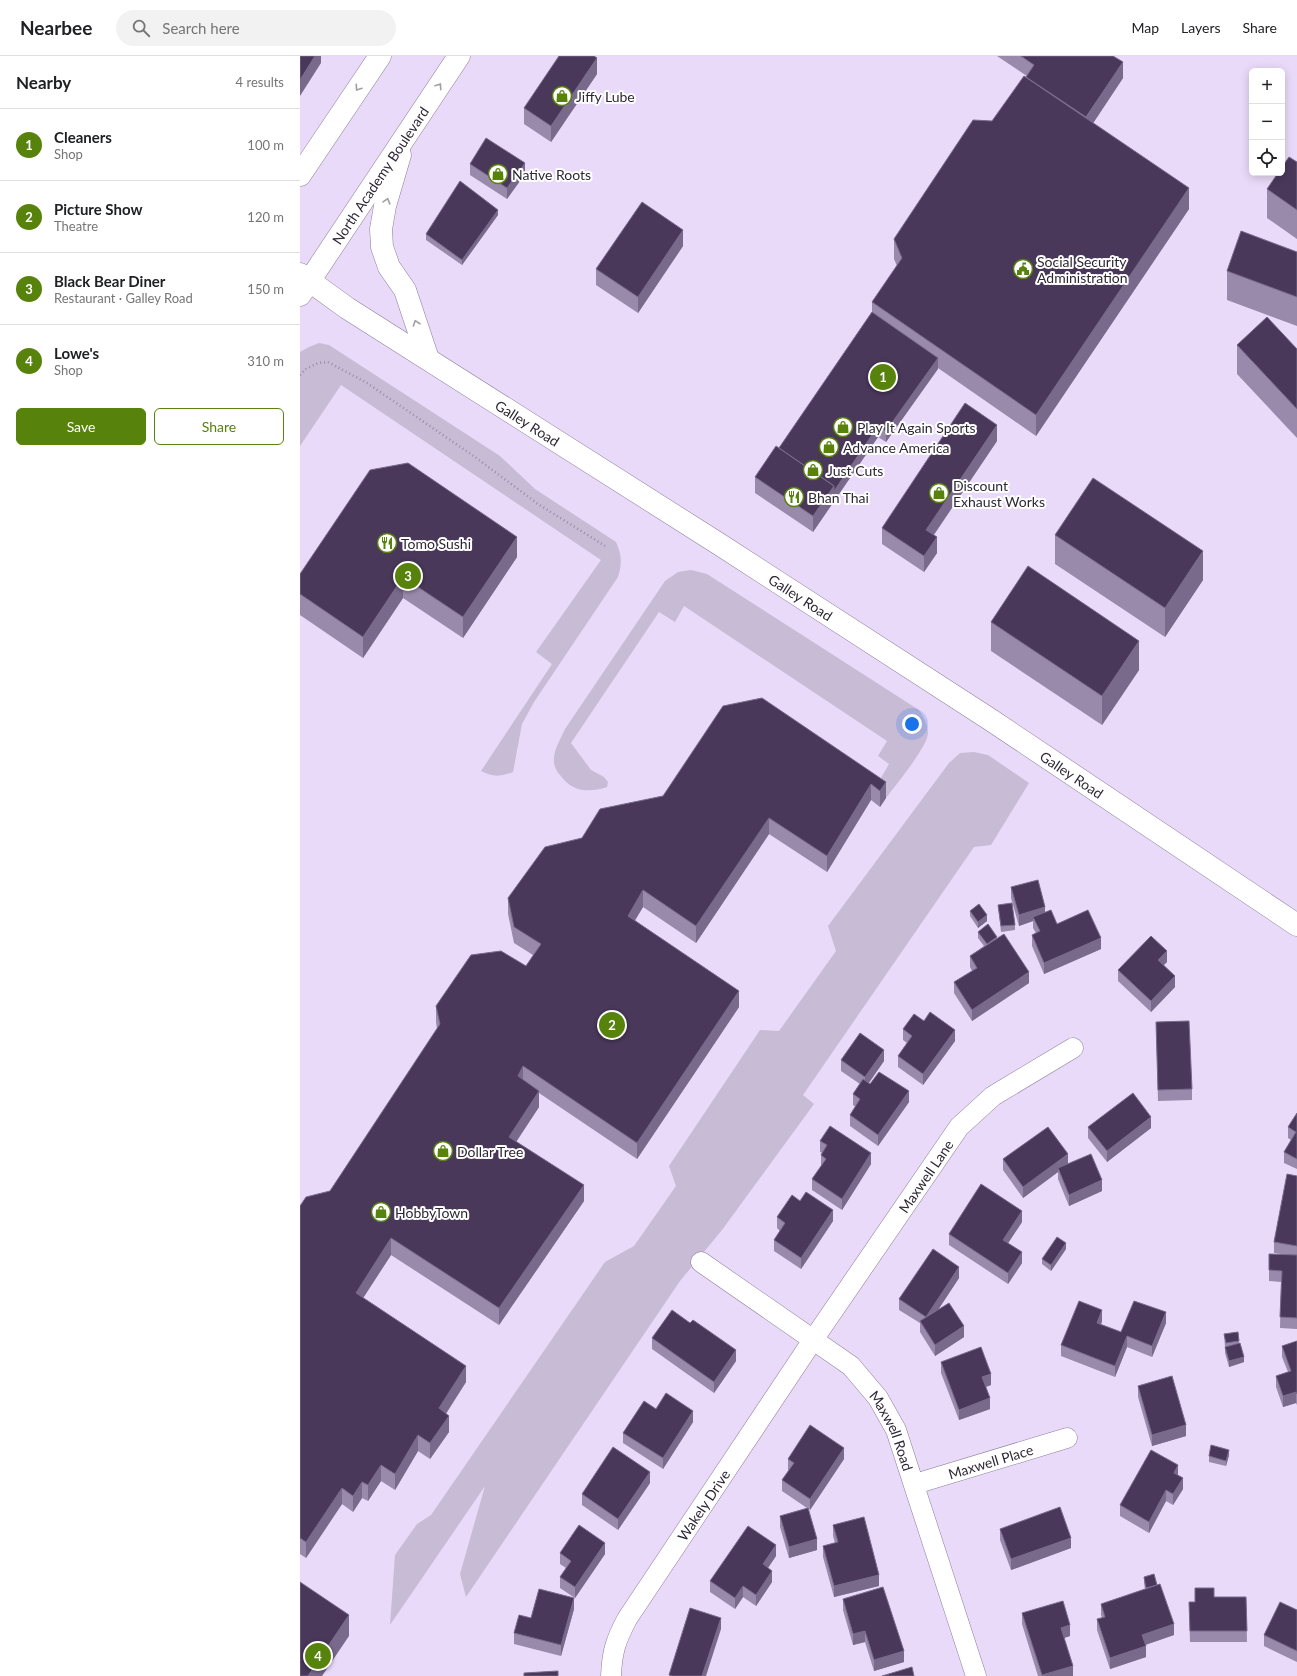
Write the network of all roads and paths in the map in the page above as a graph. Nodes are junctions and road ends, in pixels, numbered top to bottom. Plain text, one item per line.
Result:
1 (380, 56) edge
2 (459, 56) edge
3 (404, 137) junction
4 (300, 175) edge
5 (303, 283) edge
6 (428, 360) junction
7 (300, 375) edge
8 (605, 546) dead end
9 (1297, 925) edge
10 (1073, 1048) dead end
11 (701, 1262) dead end
12 (813, 1340) junction
13 (1067, 1438) dead end
14 (915, 1484) junction
15 (611, 1676) edge
16 (976, 1676) edge

1 -> 4 main road
3 -> 2 main road, North Academy Boulevard
3 - 5 main road, North Academy Boulevard
6 -> 3 main road
5 - 6 main road, Galley Road
6 - 9 main road, Galley Road
7 - 8 path
10 - 12 street, Maxwell Lane
11 - 12 street, Maxwell Road
12 - 14 street, Maxwell Road
12 - 15 street, Wakely Drive
13 - 14 street, Maxwell Place
14 - 16 street, Maxwell Road

